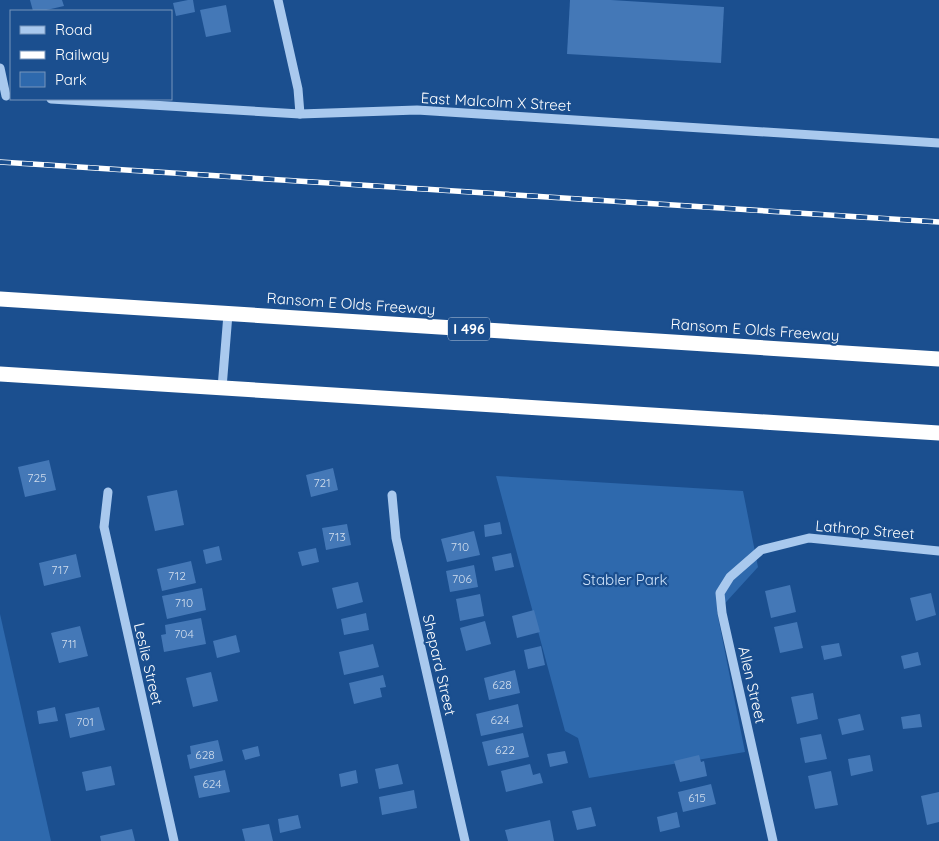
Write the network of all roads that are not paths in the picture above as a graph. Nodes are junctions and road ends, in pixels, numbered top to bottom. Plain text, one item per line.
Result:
1 (278, 0) edge
2 (0, 68) edge
3 (6, 96) edge
4 (67, 100) edge
5 (300, 114) junction
6 (939, 143) edge
7 (0, 299) edge
8 (228, 314) junction
9 (939, 359) edge
10 (0, 374) edge
11 (222, 388) junction
12 (939, 433) edge
13 (108, 492) dead end
14 (392, 495) dead end
15 (760, 550) joint
16 (939, 551) edge
17 (174, 841) edge
18 (465, 841) edge
19 (773, 841) edge

1 - 5 street
2 - 3 street
4 - 5 street, East Malcolm X Street
5 - 6 street, East Malcolm X Street
7 - 8 highway, Ransom E Olds Freeway / I 496
8 - 9 highway, Ransom E Olds Freeway / I 496
8 - 11 street
10 - 11 highway
11 - 12 highway
13 - 17 street, Leslie Street
14 - 18 street, Shepard Street
15 - 16 street, Lathrop Street
15 - 19 street, Allen Street

